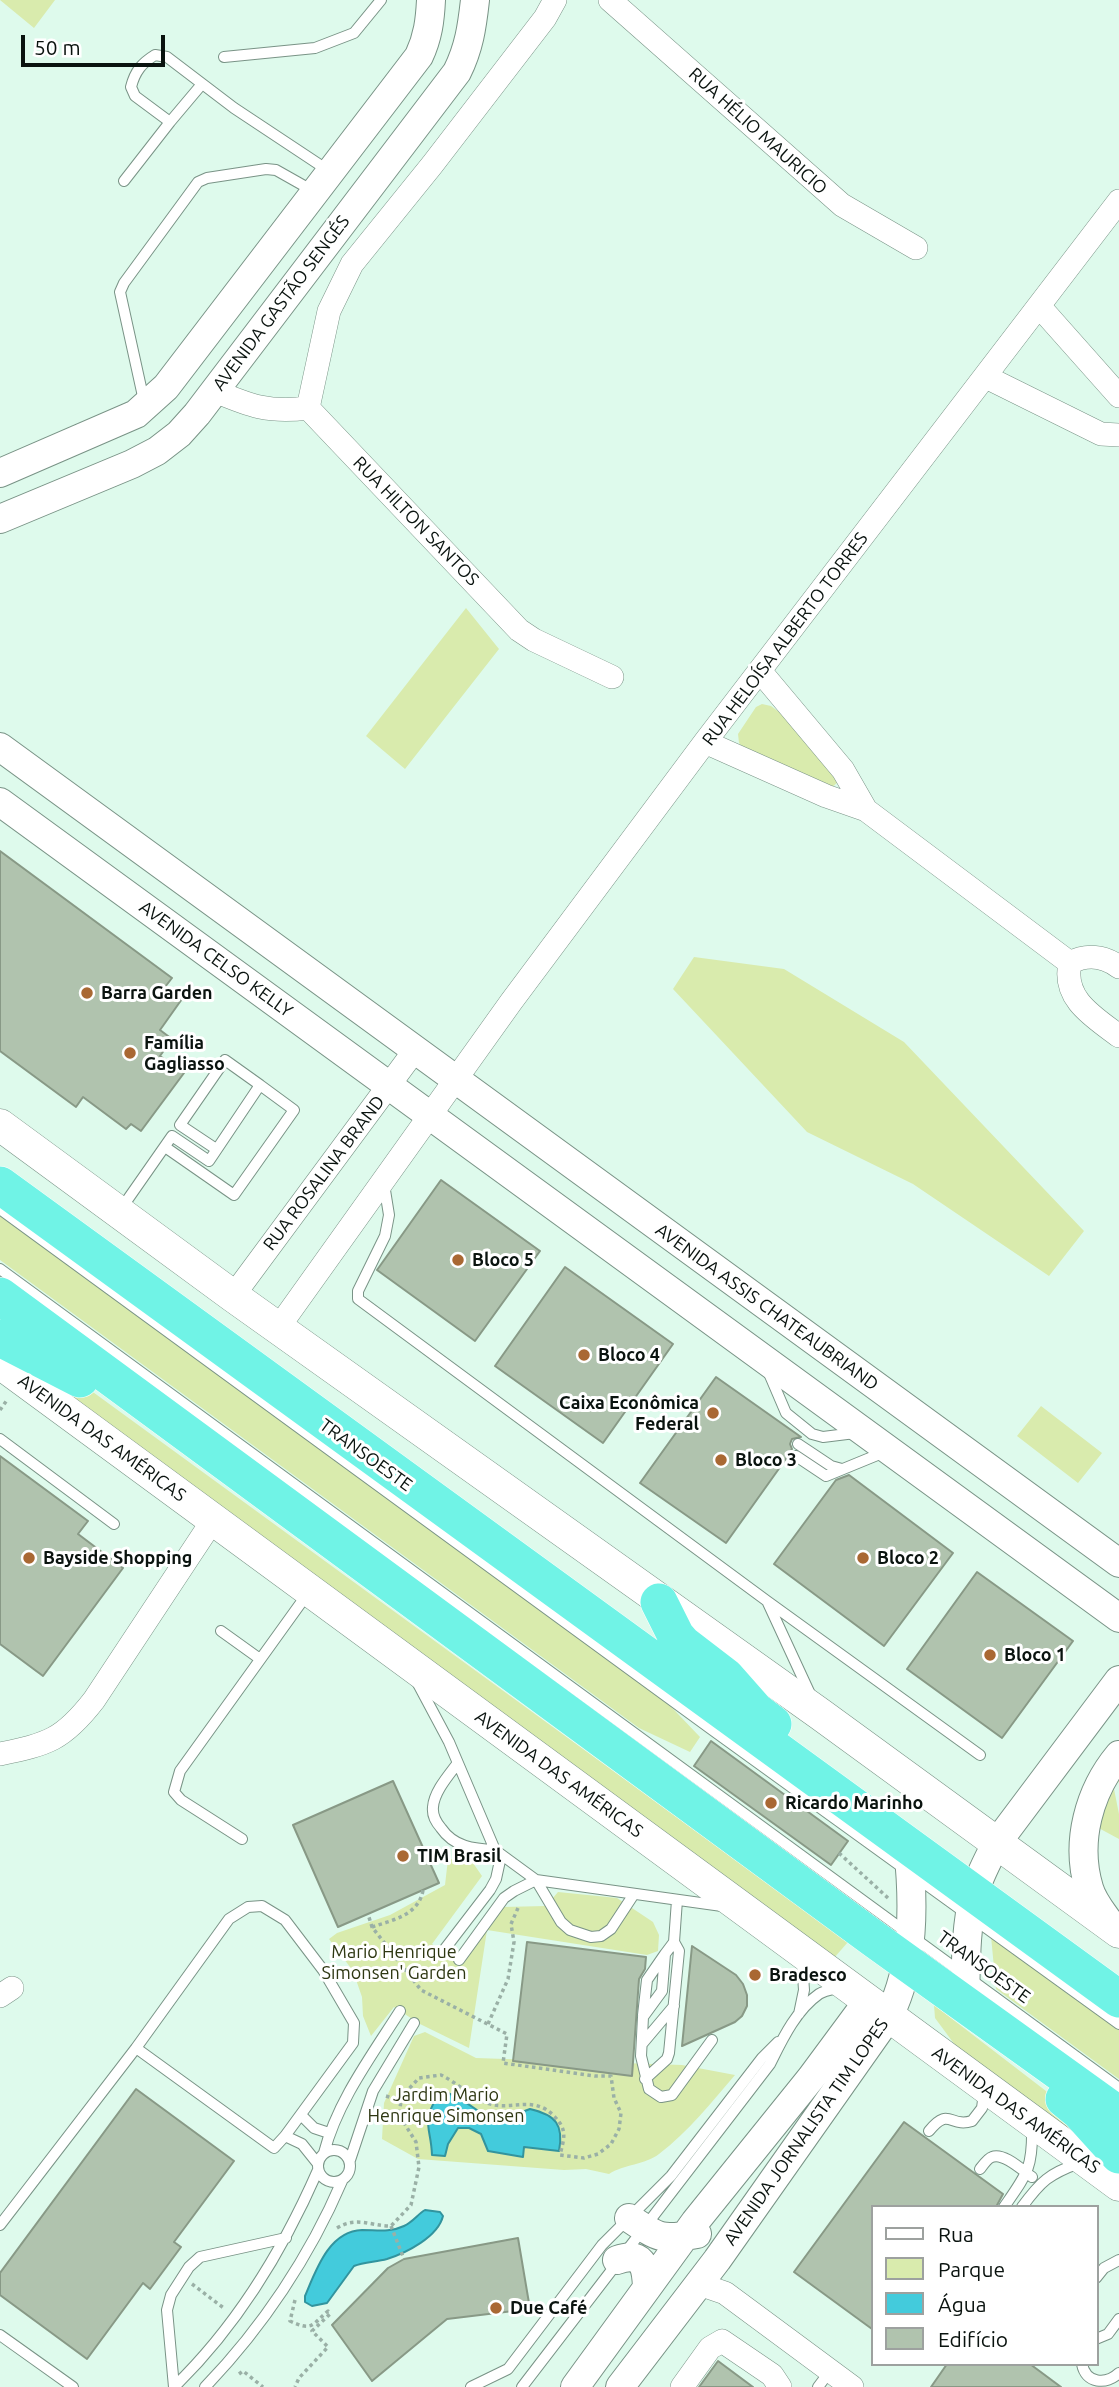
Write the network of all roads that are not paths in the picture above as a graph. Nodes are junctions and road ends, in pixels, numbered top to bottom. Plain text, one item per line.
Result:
1 (382, 0) edge
2 (431, 0) edge
3 (475, 0) edge
4 (555, 0) edge
5 (610, 0) edge
6 (224, 57) dead end
7 (202, 85) junction
8 (385, 103) junction
9 (170, 122) junction
10 (417, 125) junction
11 (124, 181) dead end
12 (317, 189) junction
13 (1119, 201) edge
14 (337, 229) junction
15 (916, 248) dead end
16 (1039, 306) junction
17 (986, 377) junction
18 (215, 391) junction
19 (1119, 396) edge
20 (145, 407) junction
21 (308, 408) junction
22 (1119, 435) edge
23 (0, 472) edge
24 (0, 519) edge
25 (760, 671) junction
26 (612, 677) dead end
27 (705, 742) junction
28 (0, 747) edge
29 (0, 802) edge
30 (76, 802) junction
31 (866, 810) junction
32 (50, 838) junction
33 (133, 842) junction
34 (107, 879) junction
35 (1070, 963) junction
36 (1119, 967) edge
37 (1119, 1036) edge
38 (415, 1050) junction
39 (456, 1080) junction
40 (260, 1085) junction
41 (389, 1086) junction
42 (431, 1117) junction
43 (0, 1125) edge
44 (165, 1147) junction
45 (216, 1150) junction
46 (578, 1170) junction
47 (383, 1183) junction
48 (0, 1185) edge
49 (552, 1205) junction
50 (0, 1209) edge
51 (120, 1212) junction
52 (0, 1269) edge
53 (0, 1296) edge
54 (233, 1296) junction
55 (278, 1328) junction
56 (0, 1338) edge
57 (0, 1363) edge
58 (188, 1434) junction
59 (0, 1439) edge
60 (799, 1444) dead end
61 (888, 1450) junction
62 (796, 1456) dead end
63 (842, 1469) junction
64 (213, 1520) junction
65 (114, 1524) dead end
66 (1114, 1560) edge
67 (310, 1591) junction
68 (1083, 1592) junction
69 (767, 1601) junction
70 (659, 1602) junction
71 (1119, 1618) edge
72 (221, 1631) dead end
73 (260, 1659) junction
74 (408, 1664) junction
75 (1119, 1680) edge
76 (820, 1714) junction
77 (0, 1754) edge
78 (980, 1755) dead end
79 (1119, 1755) edge
80 (457, 1764) junction
81 (805, 1770) junction
82 (242, 1839) dead end
83 (996, 1844) junction
84 (498, 1853) junction
85 (910, 1859) junction
86 (536, 1880) junction
87 (634, 1894) junction
88 (677, 1900) junction
89 (972, 1904) junction
90 (743, 1909) junction
91 (1116, 1929) edge
92 (674, 1942) junction
93 (909, 1948) junction
94 (444, 1951) dead end
95 (801, 1951) junction
96 (666, 1954) junction
97 (460, 1960) dead end
98 (971, 1999) junction
99 (1119, 1999) edge
100 (868, 2001) junction
101 (675, 2004) junction
102 (400, 2011) dead end
103 (798, 2016) junction
104 (643, 2017) junction
105 (414, 2023) dead end
106 (1119, 2024) edge
107 (784, 2036) junction
108 (712, 2040) dead end
109 (353, 2043) junction
110 (642, 2044) junction
111 (136, 2048) junction
112 (371, 2056) junction
113 (645, 2079) junction
114 (823, 2085) junction
115 (985, 2087) junction
116 (1119, 2088) edge
117 (301, 2115) junction
118 (1119, 2115) edge
119 (1032, 2121) junction
120 (929, 2131) dead end
121 (329, 2133) junction
122 (285, 2136) junction
123 (324, 2153) junction
124 (1103, 2158) edge
125 (350, 2160) junction
126 (318, 2167) junction
127 (980, 2169) dead end
128 (1027, 2173) junction
129 (342, 2181) junction
130 (1040, 2182) junction
131 (1119, 2185) edge
132 (1005, 2205) edge
133 (1023, 2205) edge
134 (636, 2223) junction
135 (0, 2225) edge
136 (685, 2237) junction
137 (286, 2238) junction
138 (617, 2260) junction
139 (667, 2260) junction
140 (717, 2260) junction
141 (1119, 2260) edge
142 (1098, 2276) edge
143 (647, 2287) junction
144 (712, 2288) junction
145 (1119, 2319) edge
146 (1108, 2334) junction
147 (0, 2335) edge
148 (1098, 2338) edge
149 (1119, 2341) edge
150 (517, 2357) junction
151 (1082, 2366) edge
152 (532, 2373) junction
153 (1119, 2373) edge
154 (824, 2379) edge
155 (73, 2387) edge
156 (174, 2387) edge
157 (205, 2387) edge
158 (471, 2387) edge
159 (522, 2387) edge
160 (575, 2387) edge
161 (620, 2387) edge
162 (682, 2387) edge
163 (780, 2387) edge
164 (852, 2387) edge

1 - 6 lane
2 - 8 street
3 - 10 street, AVENIDA GASTÃO SENGÉS
4 - 21 street
5 - 15 street, RUA HÉLIO MAURICIO
7 - 9 lane
7 - 9 lane
7 - 12 lane
8 - 10 street
8 - 12 street
9 - 11 lane
10 - 14 street, AVENIDA GASTÃO SENGÉS
12 - 14 street
12 - 20 street
12 - 20 lane
13 - 16 street, RUA HELOÍSA ALBERTO TORRES
14 - 18 street, AVENIDA GASTÃO SENGÉS
16 - 17 street, RUA HELOÍSA ALBERTO TORRES
16 - 19 street
17 - 22 street
17 - 25 street, RUA HELOÍSA ALBERTO TORRES
18 - 21 street
18 - 24 street, AVENIDA GASTÃO SENGÉS
20 - 23 street
21 - 26 street, RUA HILTON SANTOS
25 - 27 street, RUA HELOÍSA ALBERTO TORRES
25 - 31 street
27 - 31 street
27 - 39 street, RUA HELOÍSA ALBERTO TORRES
28 - 30 street
29 - 32 street, AVENIDA CELSO KELLY
30 - 32 street
30 - 33 street
31 - 35 street
32 - 34 street, AVENIDA CELSO KELLY
33 - 34 street
33 - 38 street
34 - 41 street, AVENIDA CELSO KELLY
35 - 36 street
35 - 37 street
38 - 39 street, AVENIDA ASSIS CHATEAUBRIAND
38 - 41 street, RUA ROSALINA BRAND
39 - 42 street
39 - 46 street, AVENIDA ASSIS CHATEAUBRIAND
40 - 44 lane
40 - 45 lane
40 - 45 lane
41 - 42 street, AVENIDA CELSO KELLY
41 - 54 street, RUA ROSALINA BRAND
42 - 47 street
42 - 49 street
43 - 51 main road
44 - 45 lane
44 - 51 lane
46 - 49 street
46 - 66 street, AVENIDA ASSIS CHATEAUBRIAND
47 - 55 street
47 - 69 lane
48 - 81 highway
49 - 61 street
50 - 85 lane, TRANSOESTE
51 - 54 main road
52 - 93 lane, TRANSOESTE
53 - 58 highway
54 - 55 main road
55 - 70 main road
56 - 58 highway
57 - 64 main road, AVENIDA DAS AMÉRICAS
58 - 93 highway
59 - 65 lane
60 - 63 lane
61 - 63 lane
61 - 68 street
62 - 63 lane
64 - 67 main road, AVENIDA DAS AMÉRICAS
64 - 77 street
66 - 68 street
67 - 73 lane
67 - 74 main road, AVENIDA DAS AMÉRICAS
68 - 71 street
69 - 76 lane
69 - 78 lane
70 - 76 main road
70 - 81 highway
72 - 73 lane
73 - 82 lane
74 - 80 lane
74 - 90 main road, AVENIDA DAS AMÉRICAS
75 - 83 street
76 - 83 main road
79 - 91 street
80 - 84 lane
80 - 84 lane
81 - 85 highway
83 - 89 street
83 - 91 main road
84 - 86 lane
84 - 94 lane
85 - 89 highway
85 - 93 street, AVENIDA JORNALISTA TIM LOPES
86 - 87 lane
86 - 87 lane
86 - 97 lane
87 - 88 lane
88 - 90 lane
88 - 92 lane
89 - 98 street
89 - 99 highway
89 - 106 lane, TRANSOESTE
90 - 95 main road, AVENIDA DAS AMÉRICAS
92 - 96 lane
92 - 101 lane
93 - 98 highway
93 - 100 street, AVENIDA JORNALISTA TIM LOPES
95 - 100 main road, AVENIDA DAS AMÉRICAS
95 - 103 lane
96 - 104 lane
96 - 104 lane
98 - 116 lane, TRANSOESTE
98 - 118 highway
98 - 124 highway
100 - 103 lane
100 - 114 street, AVENIDA JORNALISTA TIM LOPES
100 - 115 main road, AVENIDA DAS AMÉRICAS
101 - 110 lane
101 - 113 lane
102 - 112 lane
103 - 107 lane
104 - 110 lane
105 - 125 lane
107 - 134 lane
107 - 134 lane
108 - 113 lane
109 - 111 lane
109 - 112 lane
109 - 117 lane
110 - 113 lane
111 - 122 lane
111 - 135 lane
112 - 121 lane
114 - 136 street, AVENIDA JORNALISTA TIM LOPES
114 - 140 street, AVENIDA JORNALISTA TIM LOPES
115 - 119 main road, AVENIDA DAS AMÉRICAS
115 - 120 lane
117 - 121 lane
117 - 122 lane
119 - 124 main road, AVENIDA DAS AMÉRICAS
119 - 128 lane
121 - 123 lane
122 - 126 lane
123 - 125 lane
123 - 126 lane
124 - 130 lane
124 - 131 main road, AVENIDA DAS AMÉRICAS
125 - 129 lane
126 - 129 lane
126 - 137 lane
127 - 128 lane
128 - 130 lane
128 - 132 lane
129 - 157 lane
130 - 133 lane
134 - 136 street
134 - 138 lane
134 - 150 lane
136 - 139 street, AVENIDA JORNALISTA TIM LOPES
136 - 140 street
137 - 156 lane
137 - 156 lane
138 - 143 street
138 - 152 lane
139 - 143 street, AVENIDA JORNALISTA TIM LOPES
139 - 144 street
140 - 144 street, AVENIDA JORNALISTA TIM LOPES
141 - 142 lane
143 - 160 street, AVENIDA JORNALISTA TIM LOPES
144 - 154 street
144 - 161 street, AVENIDA JORNALISTA TIM LOPES
145 - 146 lane
146 - 148 lane
146 - 149 lane
147 - 155 lane
150 - 152 lane
150 - 158 lane
151 - 153 lane
152 - 159 lane
154 - 164 street
162 - 163 street

